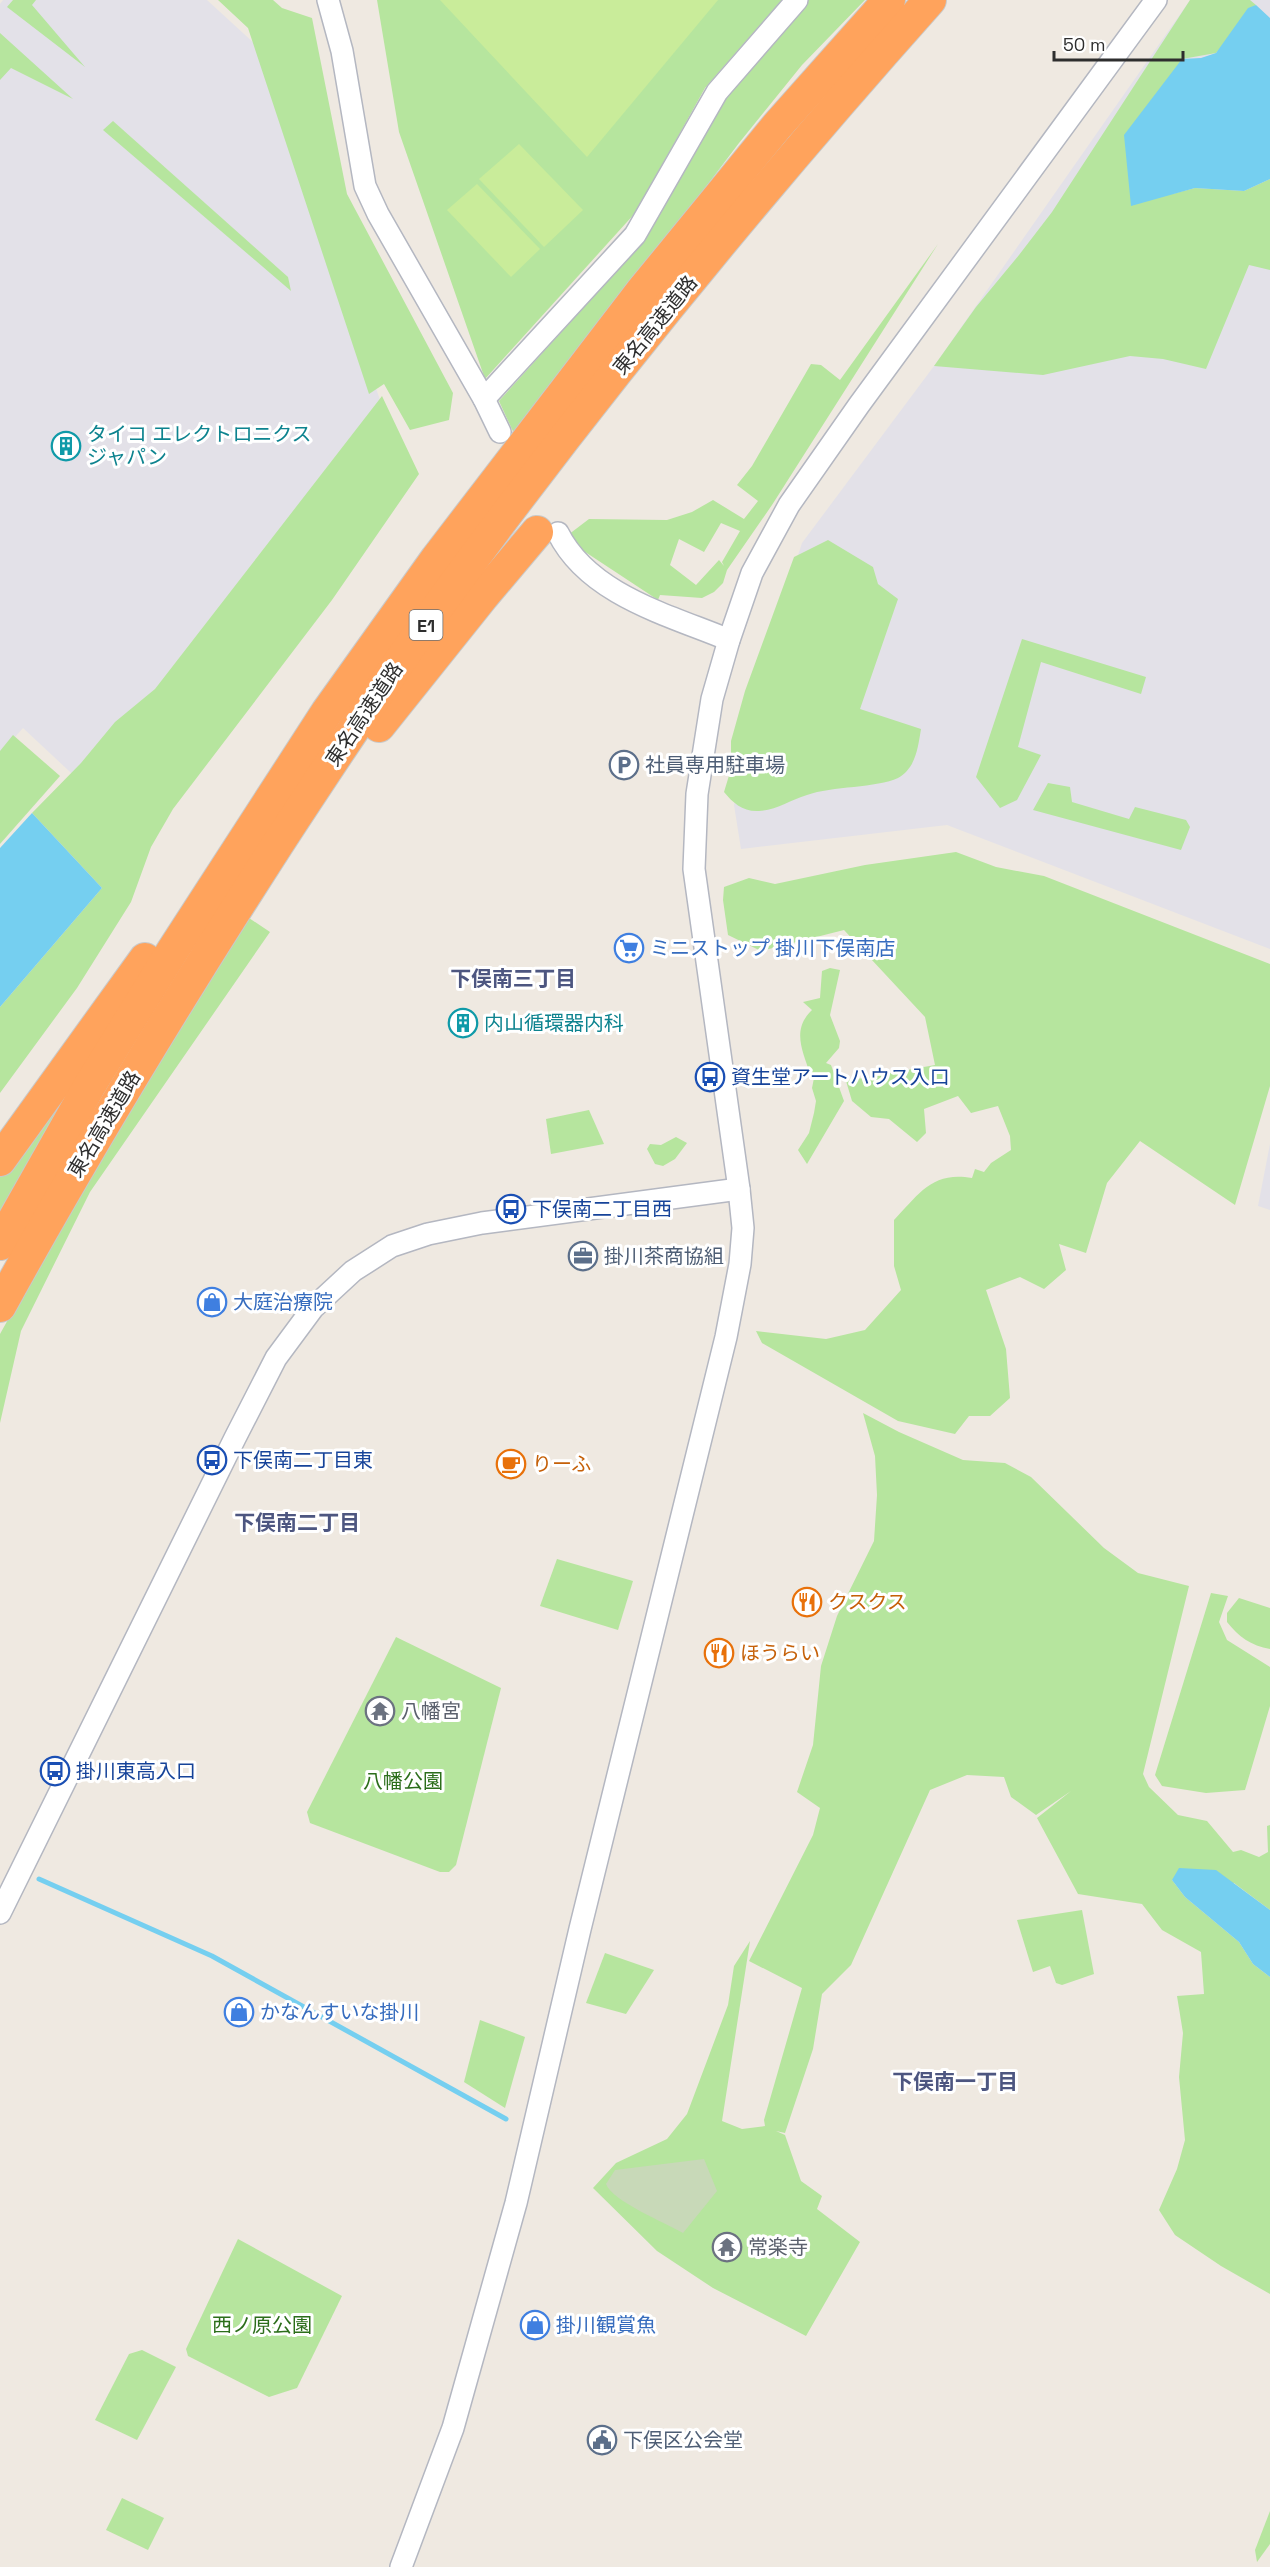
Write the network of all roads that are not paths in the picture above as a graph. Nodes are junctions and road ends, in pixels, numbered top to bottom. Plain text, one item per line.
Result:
1 (328, 0) edge
2 (797, 0) edge
3 (889, 0) edge
4 (930, 0) edge
5 (1156, 0) edge
6 (484, 399) junction
7 (500, 432) dead end
8 (548, 533) joint
9 (729, 640) junction
10 (327, 712) junction
11 (247, 891) junction
12 (0, 1160) edge
13 (739, 1189) junction
14 (0, 1244) edge
15 (0, 1306) edge
16 (0, 1913) edge
17 (401, 2567) edge

1 - 6 street
2 - 6 street
3 - 10 highway, 東名高速道路 / E1
4 - 11 highway, 東名高速道路 / E1
5 - 9 street
6 - 7 street
8 - 9 street
8 - 11 highway
9 - 13 street
10 - 12 highway
10 - 14 highway, 東名高速道路 / E1
11 - 15 highway, 東名高速道路 / E1
13 - 16 street
13 - 17 street

